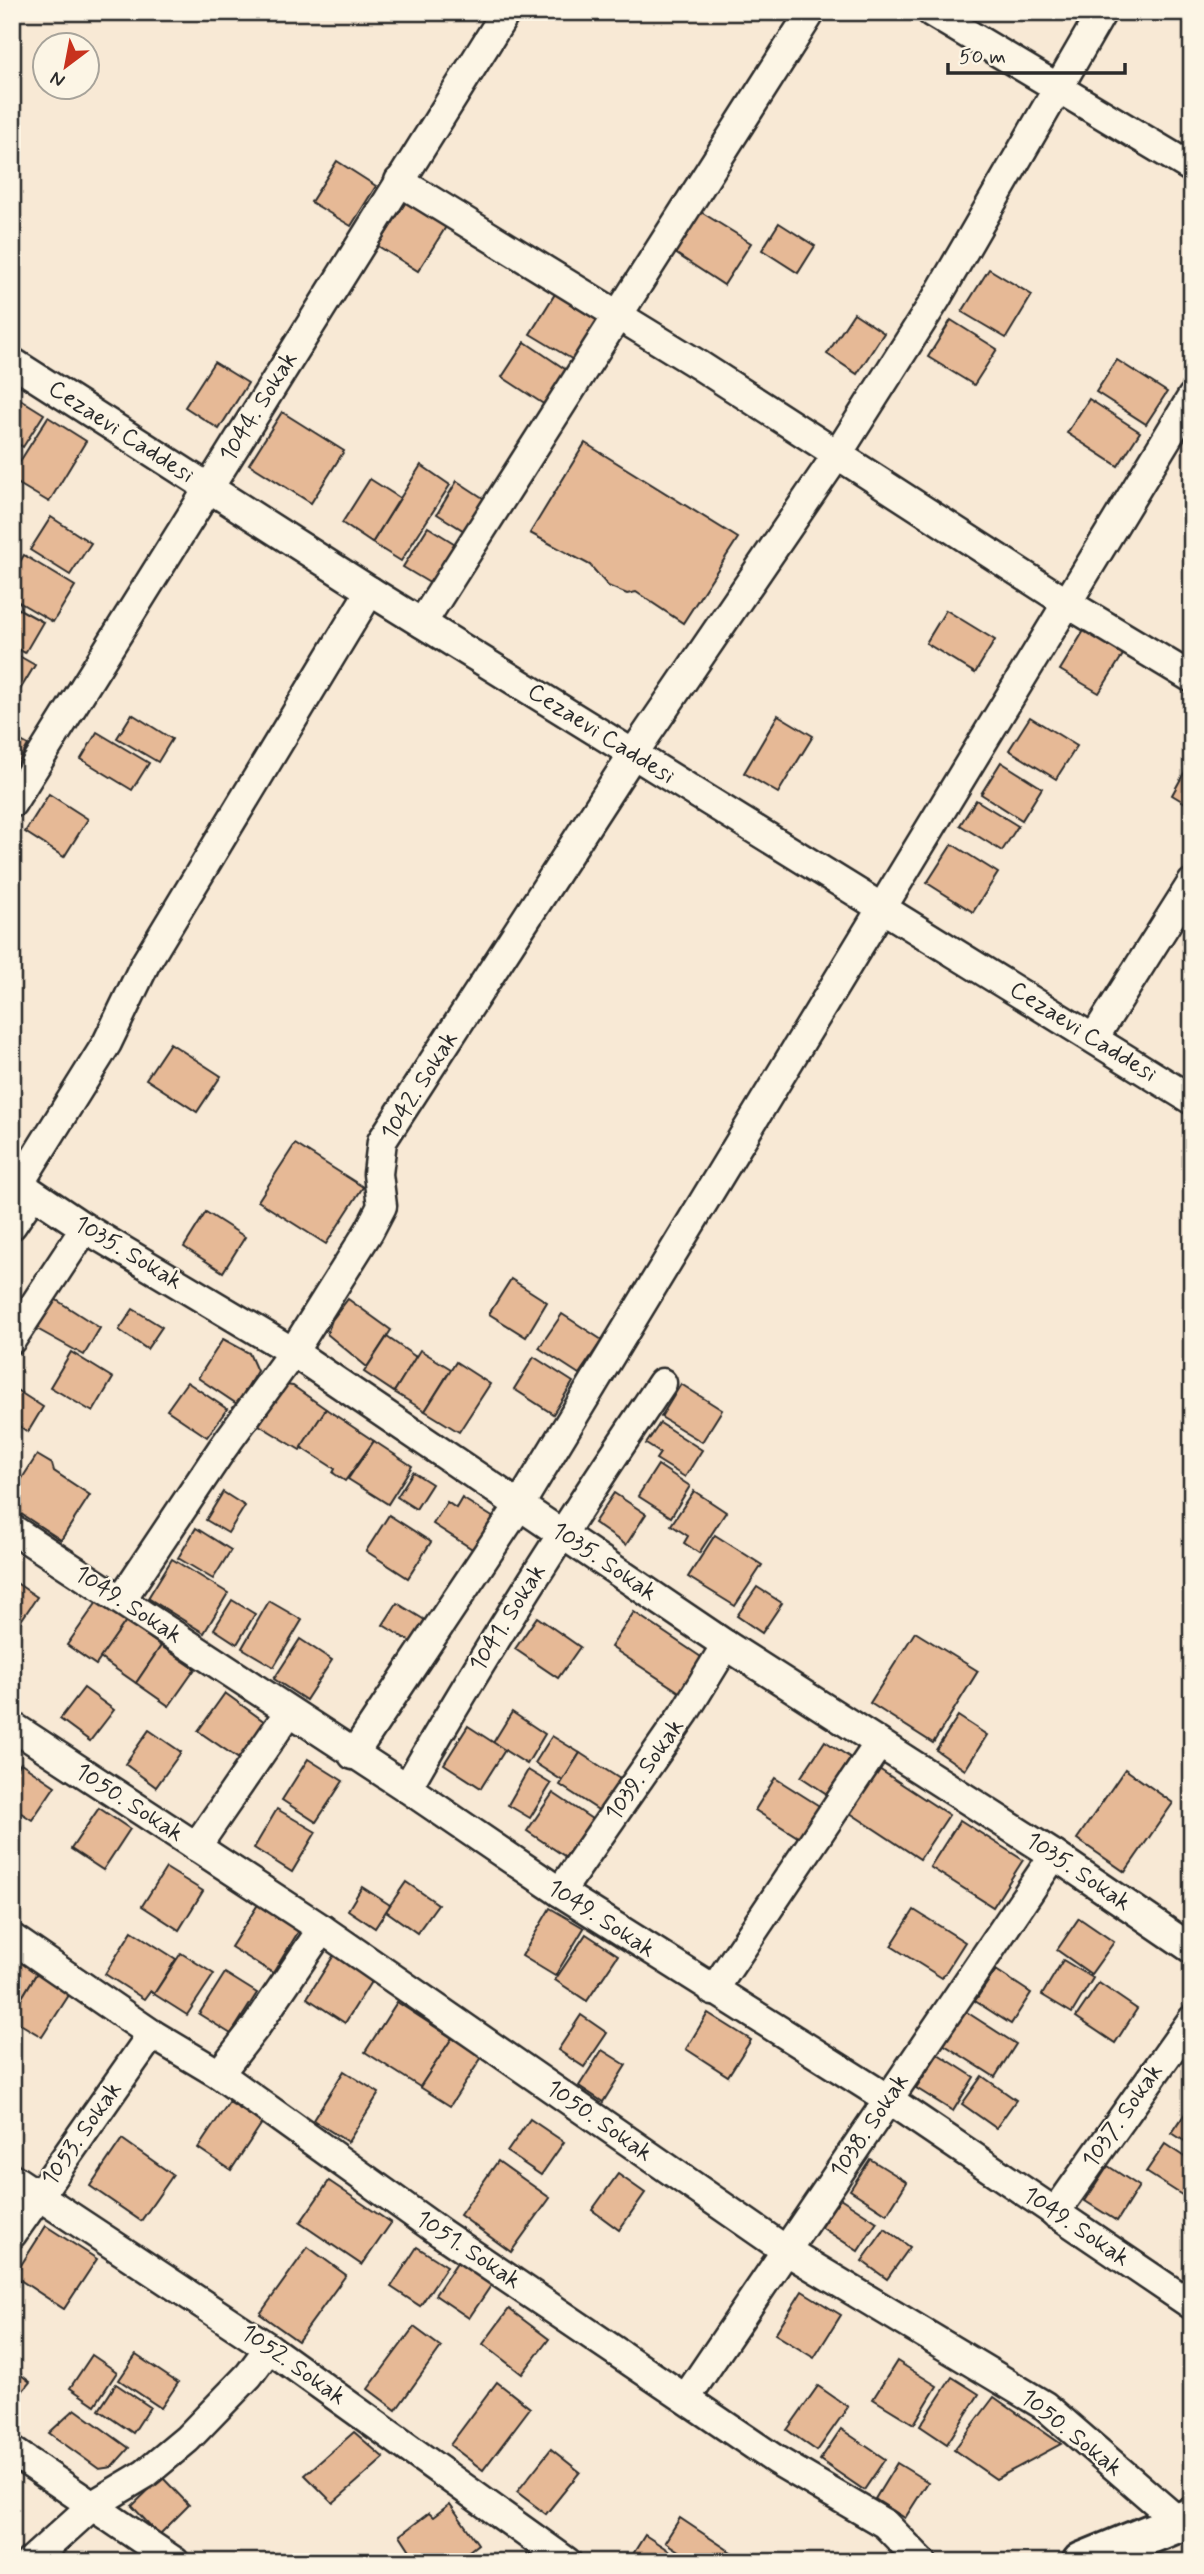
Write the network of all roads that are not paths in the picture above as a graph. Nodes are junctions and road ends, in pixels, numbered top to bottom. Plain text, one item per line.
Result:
1 (506, 12) edge
2 (811, 12) edge
3 (931, 12) edge
4 (1102, 12) edge
5 (1056, 89) junction
6 (1192, 168) edge
7 (400, 181) junction
8 (618, 316) junction
9 (12, 362) edge
10 (1192, 397) edge
11 (837, 455) junction
12 (208, 488) junction
13 (370, 591) junction
14 (1067, 603) junction
15 (422, 624) junction
16 (1192, 678) edge
17 (633, 754) junction
18 (12, 803) edge
19 (1192, 883) edge
20 (881, 906) junction
21 (1094, 1038) junction
22 (1192, 1100) edge
23 (21, 1186) edge
24 (12, 1225) edge
25 (85, 1227) junction
26 (12, 1339) edge
27 (293, 1352) junction
28 (662, 1383) dead end
29 (519, 1506) junction
30 (12, 1529) edge
31 (562, 1533) junction
32 (121, 1600) junction
33 (726, 1646) junction
34 (289, 1712) junction
35 (12, 1726) edge
36 (878, 1745) junction
37 (353, 1755) junction
38 (407, 1788) junction
39 (196, 1847) junction
40 (1054, 1855) junction
41 (560, 1892) junction
42 (322, 1929) junction
43 (12, 1938) edge
44 (1192, 1949) edge
45 (713, 1991) junction
46 (1192, 2020) edge
47 (152, 2034) junction
48 (219, 2074) junction
49 (887, 2099) junction
50 (12, 2178) edge
51 (40, 2196) junction
52 (1055, 2213) junction
53 (12, 2234) edge
54 (787, 2251) junction
55 (1192, 2305) edge
56 (269, 2348) junction
57 (686, 2398) junction
58 (12, 2451) edge
59 (93, 2505) junction
60 (1185, 2520) edge
61 (30, 2562) edge
62 (175, 2562) edge
63 (568, 2562) edge
64 (922, 2562) edge
65 (1082, 2562) edge

1 - 7 street, 1044. Sokak
2 - 8 street
3 - 5 street
4 - 5 street, 1042. Sokak
5 - 6 street
5 - 11 street, 1042. Sokak
7 - 8 street
7 - 12 street, 1044. Sokak
8 - 11 street
8 - 15 street
9 - 12 street, Cezaevi Caddesi
10 - 14 street
11 - 14 street
11 - 17 street, 1042. Sokak
12 - 13 street, Cezaevi Caddesi
12 - 18 street, 1044. Sokak
13 - 15 street, Cezaevi Caddesi
13 - 23 street
14 - 16 street
14 - 20 street
15 - 17 street, Cezaevi Caddesi
17 - 20 street, Cezaevi Caddesi
17 - 27 street, 1042. Sokak
19 - 21 street
20 - 21 street, Cezaevi Caddesi
20 - 29 street
21 - 22 street, Cezaevi Caddesi
23 - 24 street
23 - 25 street, 1035. Sokak
25 - 26 street
25 - 27 street, 1035. Sokak
27 - 29 street, 1035. Sokak
27 - 32 street, 1042. Sokak
28 - 31 street, 1041. Sokak
29 - 31 street, 1035. Sokak
29 - 37 street
30 - 32 street, 1049. Sokak
31 - 33 street, 1035. Sokak
31 - 38 street, 1041. Sokak
32 - 34 street, 1049. Sokak
33 - 36 street, 1035. Sokak
33 - 41 street, 1039. Sokak
34 - 37 street, 1049. Sokak
34 - 39 street
35 - 39 street, 1050. Sokak
36 - 40 street, 1035. Sokak
36 - 45 street
37 - 38 street, 1049. Sokak
38 - 41 street, 1049. Sokak
39 - 42 street, 1050. Sokak
40 - 44 street, 1035. Sokak
40 - 49 street, 1038. Sokak
41 - 45 street, 1049. Sokak
42 - 48 street
42 - 54 street, 1050. Sokak
43 - 47 street, 1051. Sokak
45 - 49 street, 1049. Sokak
46 - 52 street, 1037. Sokak
47 - 48 street, 1051. Sokak
47 - 51 street, 1053. Sokak
48 - 57 street, 1051. Sokak
49 - 52 street, 1049. Sokak
49 - 54 street, 1038. Sokak
50 - 51 street, 1052. Sokak
51 - 53 street, 1053. Sokak
51 - 56 street, 1052. Sokak
52 - 55 street, 1049. Sokak
54 - 57 street, 1038. Sokak
54 - 60 street, 1050. Sokak
56 - 59 street
56 - 63 street, 1052. Sokak
57 - 64 street, 1051. Sokak
58 - 59 street
59 - 61 street
59 - 62 street
60 - 65 highway

